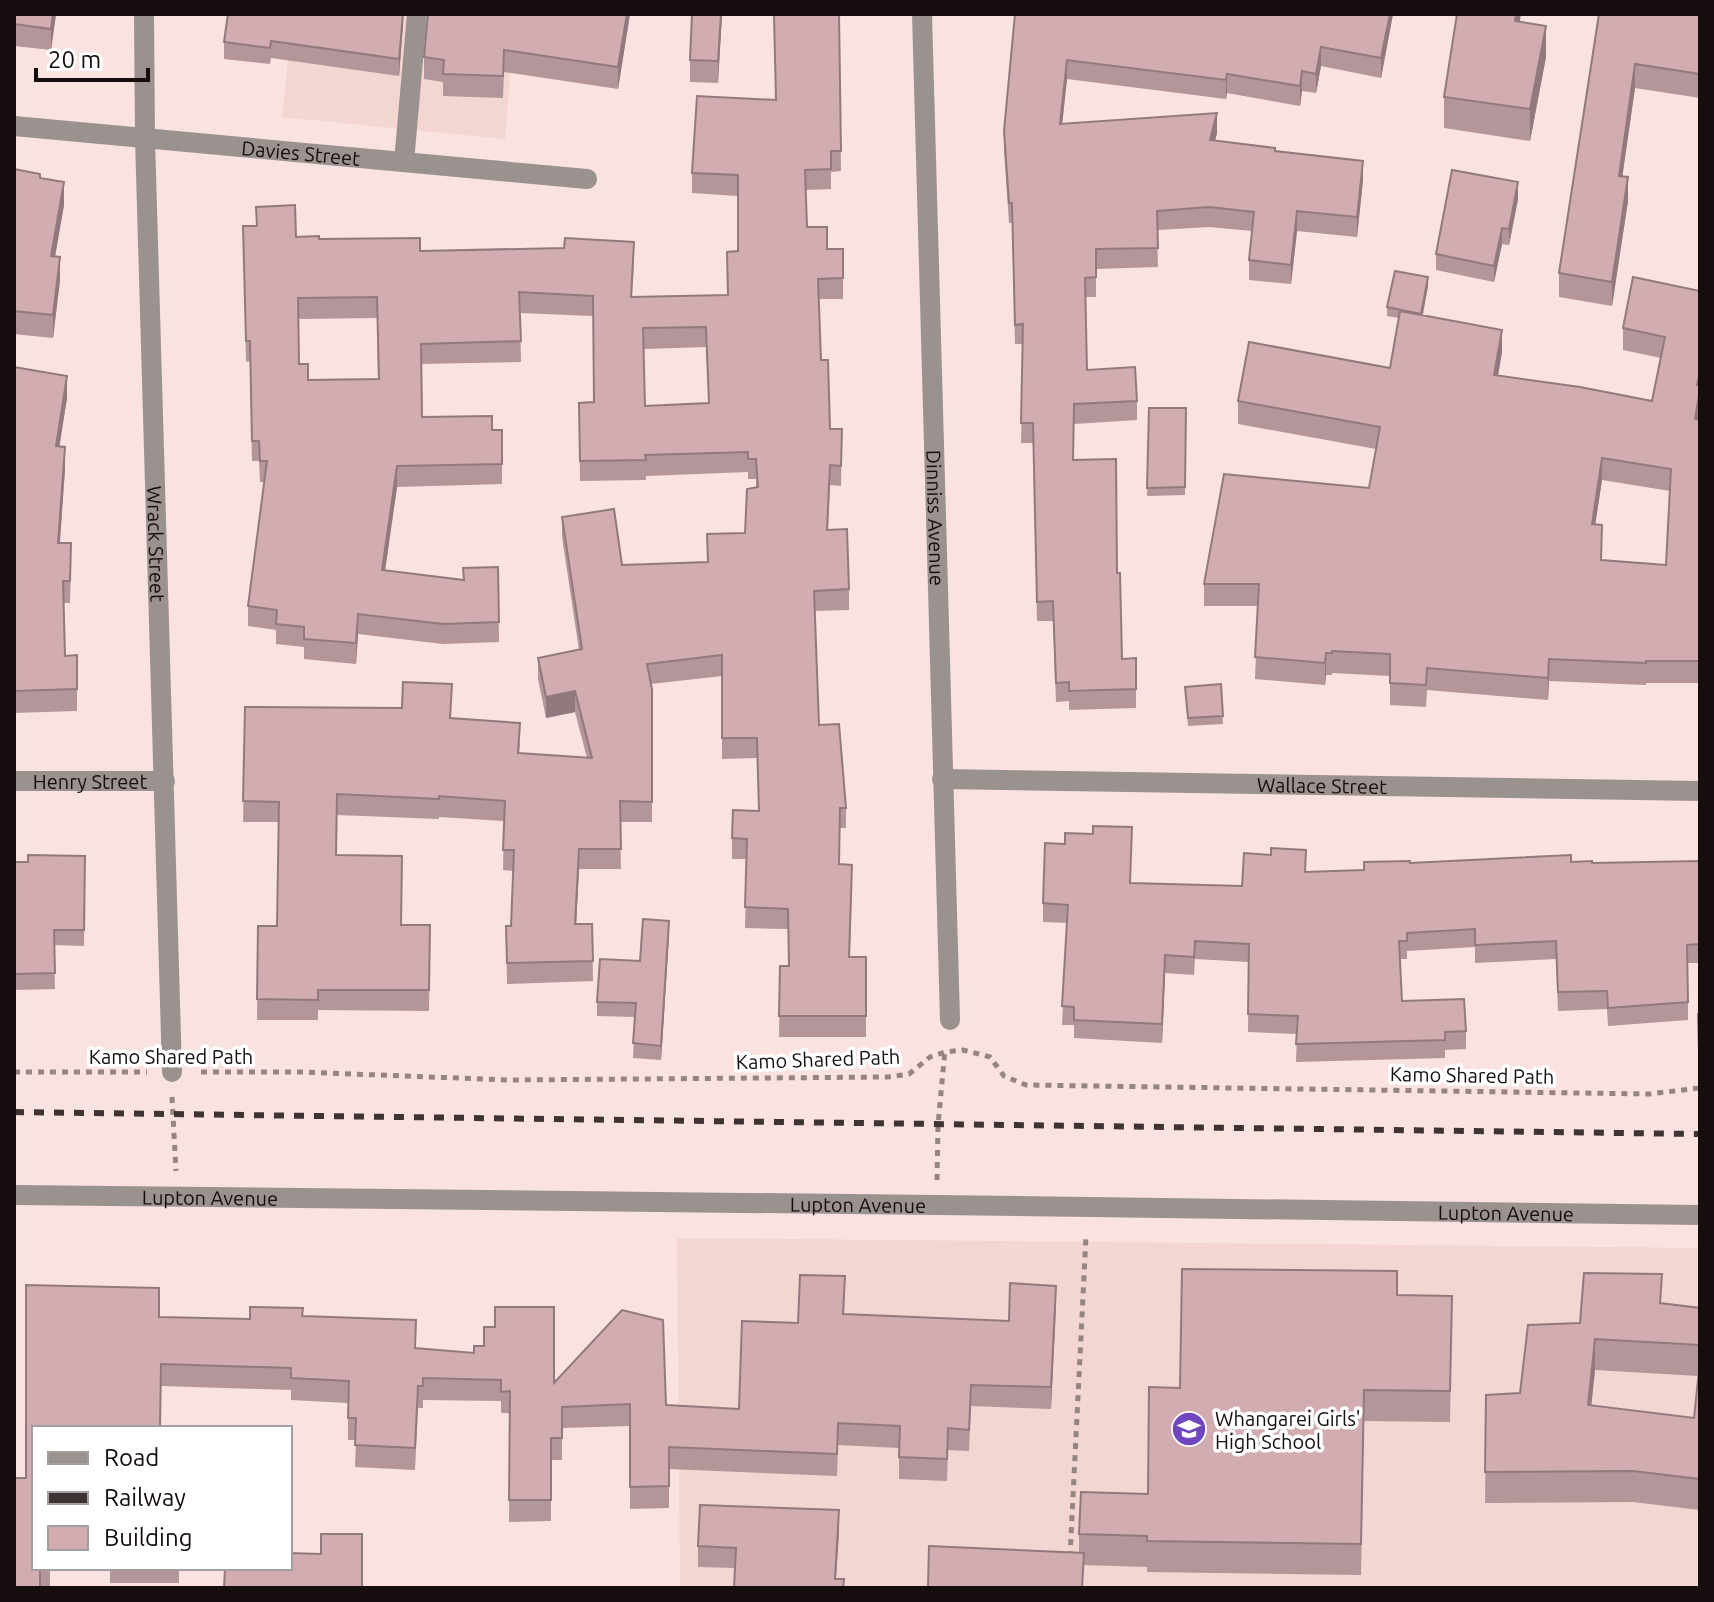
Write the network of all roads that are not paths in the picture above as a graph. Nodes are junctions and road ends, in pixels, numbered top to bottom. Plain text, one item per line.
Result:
1 (144, 14) edge
2 (417, 14) edge
3 (922, 14) edge
4 (14, 126) edge
5 (145, 139) junction
6 (404, 162) junction
7 (587, 179) dead end
8 (942, 779) junction
9 (14, 781) edge
10 (165, 781) junction
11 (1700, 791) edge
12 (950, 1020) road end
13 (172, 1072) road end
14 (14, 1195) edge
15 (1700, 1215) edge

1 - 5 street, Wrack Street
2 - 6 street
3 - 8 street, Dinniss Avenue
4 - 5 street, Davies Street
5 - 6 street, Davies Street
5 - 10 street, Wrack Street
6 - 7 street, Davies Street
8 - 11 street, Wallace Street
8 - 12 street, Dinniss Avenue
9 - 10 street, Henry Street
10 - 13 street, Wrack Street
14 - 15 street, Lupton Avenue

